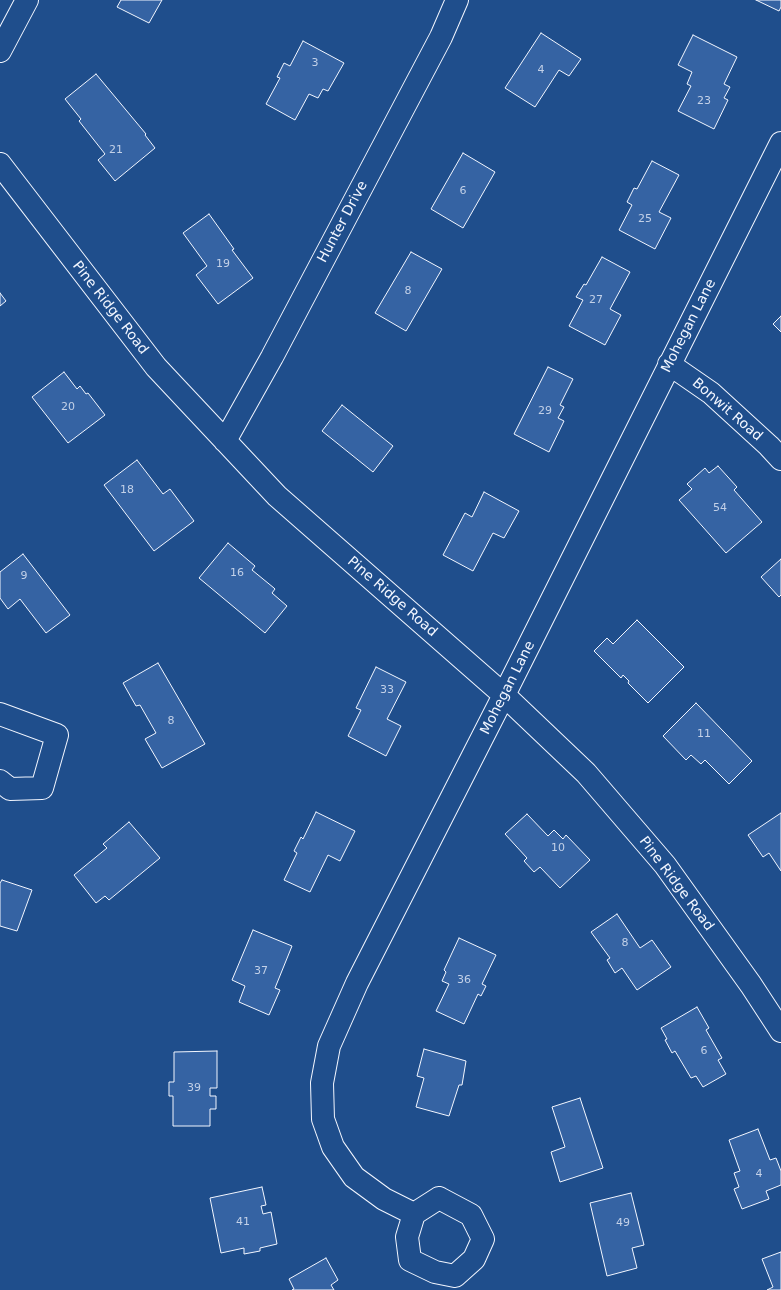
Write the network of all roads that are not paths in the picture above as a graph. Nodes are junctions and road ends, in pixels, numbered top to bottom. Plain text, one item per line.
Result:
1 (27, 0) edge
2 (457, 0) edge
3 (0, 51) edge
4 (781, 143) edge
5 (0, 164) edge
6 (670, 364) junction
7 (225, 441) junction
8 (781, 459) edge
9 (504, 695) junction
10 (0, 714) edge
11 (0, 781) edge
12 (781, 1031) edge
13 (414, 1214) dead end

1 - 3 street
2 - 7 street, Hunter Drive
4 - 6 street, Mohegan Lane
5 - 7 street, Pine Ridge Road
6 - 8 street, Bonwit Road
6 - 9 street, Mohegan Lane
7 - 9 street, Pine Ridge Road
9 - 12 street, Pine Ridge Road
9 - 13 street, Mohegan Lane
10 - 11 street

